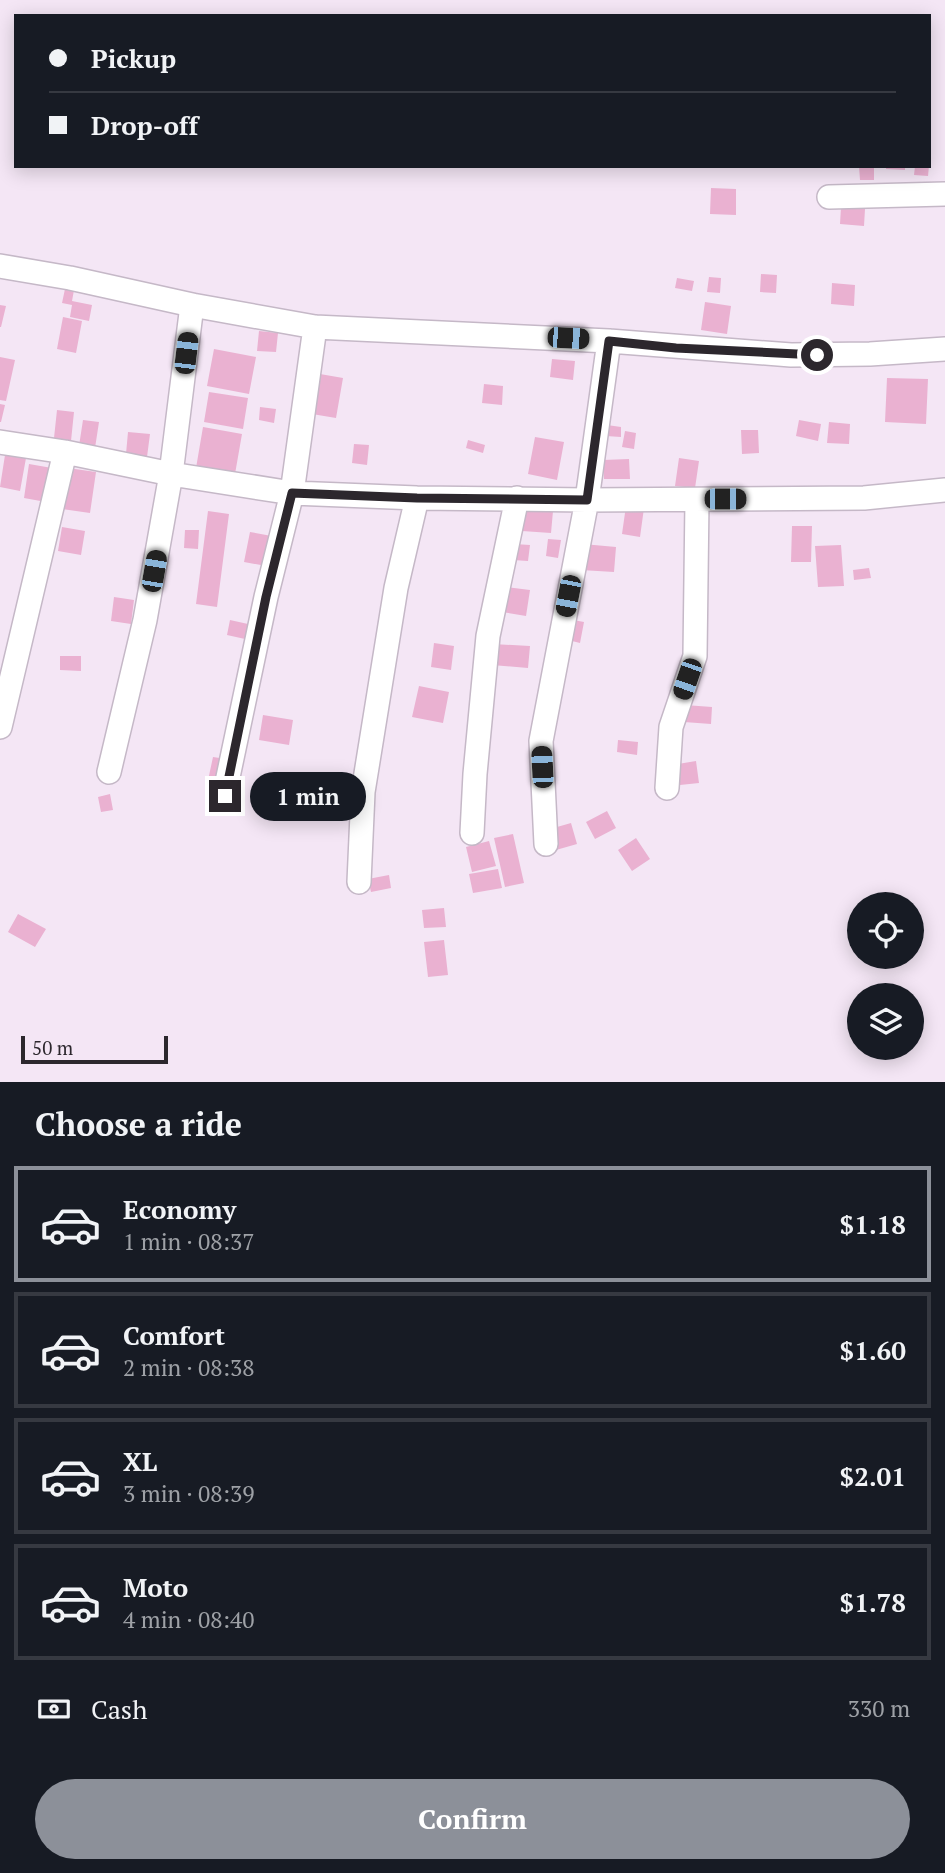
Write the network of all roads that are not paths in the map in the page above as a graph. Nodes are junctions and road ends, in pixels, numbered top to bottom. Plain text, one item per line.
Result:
1 (945, 194) edge
2 (829, 197) dead end
3 (0, 266) edge
4 (192, 305) junction
5 (315, 327) junction
6 (609, 341) junction
7 (945, 349) edge
8 (0, 442) edge
9 (65, 452) junction
10 (171, 474) junction
11 (945, 490) edge
12 (292, 493) junction
13 (417, 498) junction
14 (517, 498) junction
15 (698, 499) junction
16 (587, 500) junction
17 (0, 727) edge
18 (110, 772) dead end
19 (667, 788) dead end
20 (225, 796) dead end
21 (472, 833) dead end
22 (546, 844) dead end
23 (359, 882) dead end

1 - 2 street
3 - 4 street
4 - 5 street
4 - 10 street
5 - 6 street
5 - 12 street
6 - 7 street
6 - 16 street
8 - 9 street
9 - 10 street
9 - 17 street
10 - 12 street
10 - 18 street
11 - 15 street
12 - 13 street
12 - 20 street
13 - 14 street
13 - 23 street
14 - 16 street
14 - 21 street
15 - 16 street
15 - 19 street
16 - 22 street

